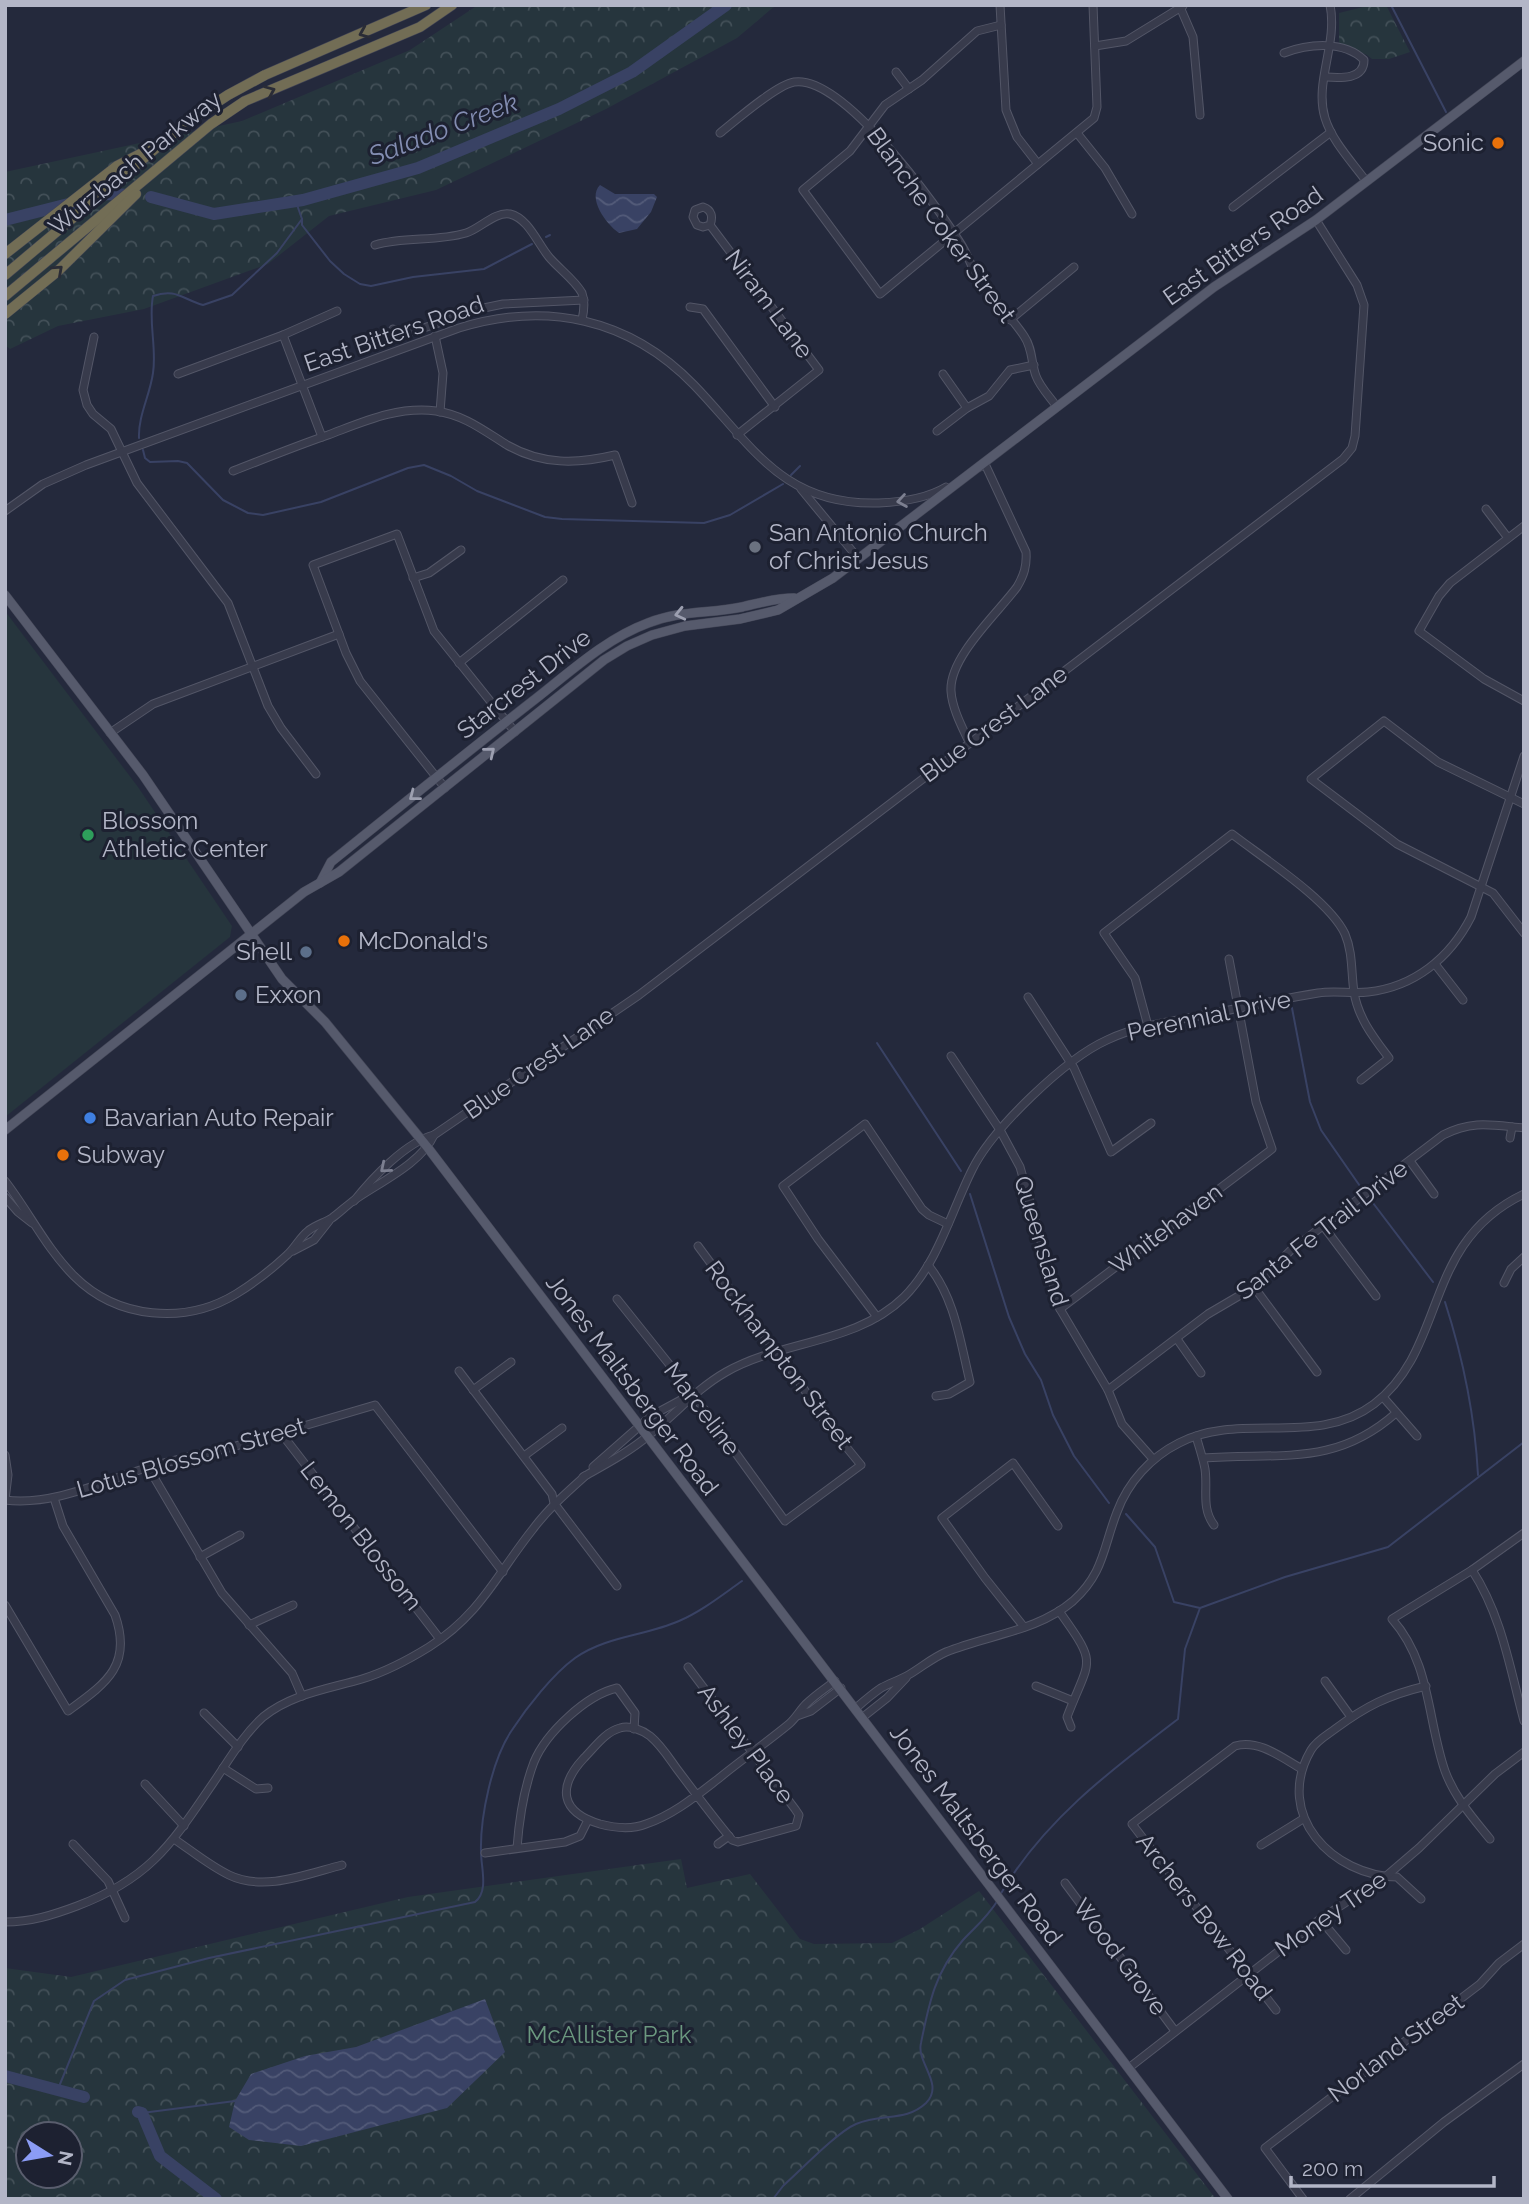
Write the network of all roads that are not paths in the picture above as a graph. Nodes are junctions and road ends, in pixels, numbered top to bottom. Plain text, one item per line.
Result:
1 (426, 5) edge
2 (452, 5) edge
3 (1000, 5) edge
4 (1093, 5) edge
5 (1330, 5) edge
6 (1182, 6) edge
7 (1001, 25) junction
8 (1095, 46) junction
9 (1331, 46) junction
10 (1284, 53) dead end
11 (1524, 61) edge
12 (896, 72) dead end
13 (1325, 77) junction
14 (909, 89) junction
15 (1200, 115) dead end
16 (870, 125) junction
17 (1331, 132) junction
18 (720, 133) dead end
19 (1077, 134) junction
20 (164, 142) junction
21 (164, 164) junction
22 (1038, 164) junction
23 (1366, 181) junction
24 (1233, 207) dead end
25 (1132, 214) dead end
26 (1316, 220) junction
27 (710, 225) dead end
28 (953, 234) junction
29 (375, 245) dead end
30 (5, 254) edge
31 (1074, 267) dead end
32 (5, 275) edge
33 (5, 296) edge
34 (584, 300) junction
35 (690, 307) dead end
36 (337, 311) dead end
37 (5, 314) edge
38 (582, 320) junction
39 (1010, 320) junction
40 (393, 330) dead end
41 (283, 335) junction
42 (94, 337) dead end
43 (435, 337) junction
44 (1034, 365) junction
45 (178, 374) dead end
46 (943, 374) dead end
47 (303, 385) junction
48 (775, 407) junction
49 (1057, 407) junction
50 (967, 408) junction
51 (440, 412) junction
52 (937, 431) dead end
53 (737, 435) junction
54 (322, 437) junction
55 (122, 451) junction
56 (985, 464) junction
57 (233, 471) dead end
58 (800, 488) junction
59 (632, 503) dead end
60 (1486, 509) dead end
61 (5, 511) edge
62 (1524, 526) edge
63 (1508, 538) junction
64 (461, 550) dead end
65 (858, 558) junction
66 (413, 578) junction
67 (563, 580) dead end
68 (5, 595) edge
69 (796, 598) junction
70 (712, 610) junction
71 (713, 622) junction
72 (643, 625) junction
73 (339, 634) junction
74 (648, 637) junction
75 (459, 663) junction
76 (253, 667) junction
77 (1524, 701) edge
78 (506, 721) junction
79 (515, 732) junction
80 (110, 733) junction
81 (968, 742) junction
82 (1524, 757) edge
83 (316, 774) dead end
84 (437, 778) junction
85 (445, 788) junction
86 (1510, 798) junction
87 (1524, 804) edge
88 (319, 884) junction
89 (1482, 886) junction
90 (1524, 933) edge
91 (251, 934) junction
92 (1229, 959) dead end
93 (1435, 964) junction
94 (1354, 993) junction
95 (1028, 997) dead end
96 (1463, 1000) dead end
97 (1238, 1008) junction
98 (1149, 1026) junction
99 (951, 1056) dead end
100 (1070, 1062) junction
101 (1361, 1080) dead end
102 (1151, 1122) dead end
103 (1512, 1127) junction
104 (1524, 1128) edge
105 (5, 1130) edge
106 (1000, 1130) junction
107 (434, 1135) junction
108 (421, 1138) junction
109 (1510, 1138) dead end
110 (428, 1148) junction
111 (1410, 1161) junction
112 (5, 1181) edge
113 (1434, 1194) dead end
114 (1524, 1194) edge
115 (5, 1197) edge
116 (354, 1200) junction
117 (948, 1224) junction
118 (35, 1226) junction
119 (1324, 1227) junction
120 (698, 1246) dead end
121 (1524, 1257) edge
122 (928, 1265) junction
123 (1504, 1283) dead end
124 (1254, 1287) junction
125 (1376, 1296) dead end
126 (617, 1300) dead end
127 (1060, 1309) junction
128 (877, 1317) junction
129 (1177, 1339) junction
130 (776, 1353) junction
131 (511, 1362) dead end
132 (459, 1371) dead end
133 (1317, 1372) dead end
134 (1201, 1374) dead end
135 (473, 1390) junction
136 (1108, 1390) junction
137 (693, 1394) junction
138 (936, 1396) dead end
139 (1383, 1397) junction
140 (1396, 1413) junction
141 (639, 1426) junction
142 (562, 1428) dead end
143 (281, 1433) junction
144 (1196, 1436) junction
145 (1417, 1436) dead end
146 (648, 1437) junction
147 (5, 1455) edge
148 (524, 1456) junction
149 (1203, 1458) junction
150 (1153, 1459) junction
151 (148, 1467) junction
152 (583, 1477) junction
153 (54, 1498) junction
154 (5, 1500) edge
155 (554, 1503) junction
156 (785, 1521) joint
157 (1058, 1525) dead end
158 (1214, 1525) dead end
159 (1524, 1533) edge
160 (240, 1535) dead end
161 (200, 1557) junction
162 (1472, 1570) junction
163 (503, 1572) junction
164 (617, 1586) dead end
165 (5, 1605) edge
166 (293, 1605) dead end
167 (1059, 1611) junction
168 (249, 1625) junction
169 (1024, 1626) junction
170 (440, 1639) junction
171 (688, 1667) dead end
172 (909, 1675) junction
173 (1325, 1681) dead end
174 (838, 1684) junction
175 (1036, 1686) dead end
176 (1426, 1686) junction
177 (1520, 1690) edge
178 (303, 1696) junction
179 (1073, 1701) junction
180 (856, 1708) junction
181 (204, 1713) dead end
182 (863, 1717) junction
183 (1351, 1717) junction
184 (1524, 1721) edge
185 (1071, 1727) dead end
186 (634, 1728) junction
187 (238, 1746) junction
188 (752, 1752) junction
189 (1524, 1752) edge
190 (223, 1768) junction
191 (1303, 1769) junction
192 (145, 1784) dead end
193 (268, 1788) dead end
194 (697, 1795) junction
195 (1463, 1805) junction
196 (1303, 1819) junction
197 (588, 1820) junction
198 (184, 1826) junction
199 (729, 1836) junction
200 (174, 1839) junction
201 (1490, 1839) dead end
202 (73, 1844) dead end
203 (718, 1844) dead end
204 (1261, 1845) dead end
205 (517, 1848) junction
206 (485, 1853) dead end
207 (342, 1866) dead end
208 (1384, 1878) junction
209 (1065, 1883) dead end
210 (112, 1892) junction
211 (1421, 1899) dead end
212 (125, 1918) dead end
213 (1320, 1919) junction
214 (5, 1922) edge
215 (1524, 1944) edge
216 (1346, 1950) dead end
217 (1248, 1974) junction
218 (1276, 2010) dead end
219 (1175, 2031) junction
220 (1524, 2064) edge
221 (1130, 2067) junction
222 (1228, 2199) edge
223 (1303, 2199) edge
224 (1350, 2199) edge

1 -> 20 highway, Wurzbach Parkway
21 -> 2 highway, Wurzbach Parkway
3 - 7 street
4 - 8 street
5 - 9 street
6 - 8 street
6 - 15 street
7 - 14 street
7 - 22 street
8 - 19 street
9 - 10 street
9 - 13 street
9 - 13 street
11 - 23 main road, East Bitters Road
12 - 14 street
13 - 17 street
14 - 16 street
16 - 18 street, Blanche Coker Street
16 - 28 street, Blanche Coker Street
16 - 28 street
17 - 23 street
17 - 24 street
19 - 22 street
19 - 25 street
20 - 30 highway
20 - 32 highway, Wurzbach Parkway
21 - 33 highway, Wurzbach Parkway
37 -> 21 highway
22 - 28 street
23 - 26 main road, East Bitters Road
26 - 49 main road, East Bitters Road
26 - 81 street, Blue Crest Lane
27 - 48 street, Niram Lane
28 - 39 street, Blanche Coker Street
29 - 34 street
31 - 39 street
34 - 38 street
34 - 40 street
35 - 48 street
36 - 41 street
38 - 43 street, East Bitters Road
38 - 53 street, East Bitters Road
39 - 44 street, Blanche Coker Street
41 - 45 street
41 - 47 street
42 - 55 street
43 - 47 street, East Bitters Road
43 - 51 street
44 - 49 street, Blanche Coker Street
44 - 50 street
46 - 50 street
47 - 54 street
47 - 55 street, East Bitters Road
48 - 53 street
49 - 56 main road, East Bitters Road
50 - 52 street
51 - 54 street
51 - 59 street
53 - 58 street, East Bitters Road
54 - 57 street
55 - 61 street, East Bitters Road
55 - 76 street
56 -> 58 street
56 - 65 main road, Starcrest Drive
56 - 81 street
58 - 65 street
60 - 63 street
62 - 63 street
63 - 77 street
64 - 66 street
65 - 69 main road, Starcrest Drive
66 - 73 street
66 - 75 street
67 - 75 street
68 - 80 main road, Jones Maltsberger Road
69 - 70 main road, Starcrest Drive
69 - 71 main road, Starcrest Drive
70 - 71 main road
70 -> 72 main road, Starcrest Drive
71 - 74 main road, Starcrest Drive
72 - 74 main road
72 - 78 main road, Starcrest Drive
73 - 76 street
73 - 84 street
74 - 79 main road, Starcrest Drive
75 - 78 street
76 - 80 street
76 - 83 street
78 - 79 street
78 - 84 main road, Starcrest Drive
85 -> 79 main road, Starcrest Drive
80 - 91 main road, Jones Maltsberger Road
81 - 107 street, Blue Crest Lane
82 - 86 street, Perennial Drive
84 - 85 street
84 -> 88 main road, Starcrest Drive
85 - 88 main road, Starcrest Drive
86 - 87 street
86 - 89 street, Perennial Drive
86 - 89 street
88 - 91 main road, Starcrest Drive
89 - 90 street
89 - 93 street, Perennial Drive
91 - 105 main road, Starcrest Drive
91 - 108 main road, Jones Maltsberger Road
92 - 97 street
93 - 94 street, Perennial Drive
93 - 96 street
94 - 97 street, Perennial Drive
94 - 98 street
94 - 101 street
95 - 100 street
97 - 98 street, Perennial Drive
97 - 127 street, Whitehaven
98 - 100 street, Perennial Drive
99 - 106 street, Queensland
100 - 102 street
100 - 106 street, Perennial Drive
103 - 104 street, Santa Fe Trail Drive
103 - 109 street
103 - 111 street, Santa Fe Trail Drive
106 - 117 street, Perennial Drive
106 - 127 street, Queensland
107 - 108 street, Blue Crest Lane
107 - 110 street, Blue Crest Lane
108 - 110 main road, Jones Maltsberger Road
108 -> 116 street, Blue Crest Lane
110 - 116 street, Blue Crest Lane
110 - 141 main road, Jones Maltsberger Road
111 - 113 street
111 - 119 street, Santa Fe Trail Drive
112 - 118 street, Blue Crest Lane
114 - 139 street
115 - 118 street, Blue Crest Lane
116 - 118 street, Blue Crest Lane
117 - 122 street, Perennial Drive
117 - 128 street
119 - 124 street, Santa Fe Trail Drive
119 - 125 street
120 - 130 street, Rockhampton Street
121 - 123 street
122 - 128 street, Perennial Drive
122 - 138 street
124 - 129 street, Santa Fe Trail Drive
124 - 133 street
126 - 137 street, Marceline
127 - 136 street, Queensland
128 - 130 street, Perennial Drive
129 - 134 street
129 - 136 street, Santa Fe Trail Drive
130 - 137 street, Perennial Drive
130 - 156 street, Rockhampton Street
131 - 135 street
132 - 135 street
135 - 148 street
136 - 150 street, Queensland
137 - 141 street, Perennial Drive
137 - 146 street, Perennial Drive
137 - 156 street, Marceline
139 - 140 street
139 - 144 street
140 - 145 street
140 - 149 street
141 - 146 main road, Jones Maltsberger Road
141 - 152 street, Perennial Drive
142 - 148 street
143 - 151 street, Lotus Blossom Street
143 - 163 street, Lotus Blossom Street
143 - 170 street, Lemon Blossom
144 - 149 street
144 - 150 street
146 - 152 street, Perennial Drive
146 - 174 main road, Jones Maltsberger Road
147 - 154 street
148 - 155 street
149 - 158 street
150 - 167 street
151 - 153 street, Lotus Blossom Street
151 - 161 street
152 - 155 street
153 - 154 street, Lotus Blossom Street
153 - 165 street
155 - 163 street
155 - 164 street
157 - 169 street
159 - 162 street
160 - 161 street
161 - 168 street
162 - 176 street
162 - 177 street
163 - 170 street
166 - 168 street
167 - 169 street
167 - 179 street
168 - 178 street
169 - 172 street
170 - 178 street
171 - 188 street, Ashley Place
172 - 180 street
172 - 182 street
173 - 183 street
174 - 180 main road, Jones Maltsberger Road
174 - 188 street
175 - 179 street
176 - 183 street
176 - 195 street
177 - 184 street
178 - 187 street
179 - 185 street
180 - 182 main road, Jones Maltsberger Road
181 - 187 street
182 - 221 main road, Jones Maltsberger Road
183 - 191 street
186 - 194 street
186 - 197 street
186 - 205 street
187 - 190 street
188 - 194 street
188 - 199 street, Ashley Place
189 - 195 street, Money Tree
190 - 193 street
190 - 198 street
191 - 196 street
191 - 217 street, Archers Bow Road
192 - 198 street
194 - 197 street
194 - 199 street
195 - 201 street
195 - 208 street, Money Tree
196 - 204 street
196 - 208 street
197 - 205 street
198 - 200 street
199 - 203 street
200 - 207 street
200 - 210 street
202 - 210 street
205 - 206 street
208 - 211 street
208 - 213 street, Money Tree
209 - 219 street, Wood Grove
210 - 212 street
210 - 214 street
213 - 216 street
213 - 217 street, Money Tree
215 - 223 street, Norland Street
217 - 218 street, Archers Bow Road
217 - 219 street, Money Tree
219 - 221 street, Money Tree
220 - 224 street
221 - 222 main road, Jones Maltsberger Road

